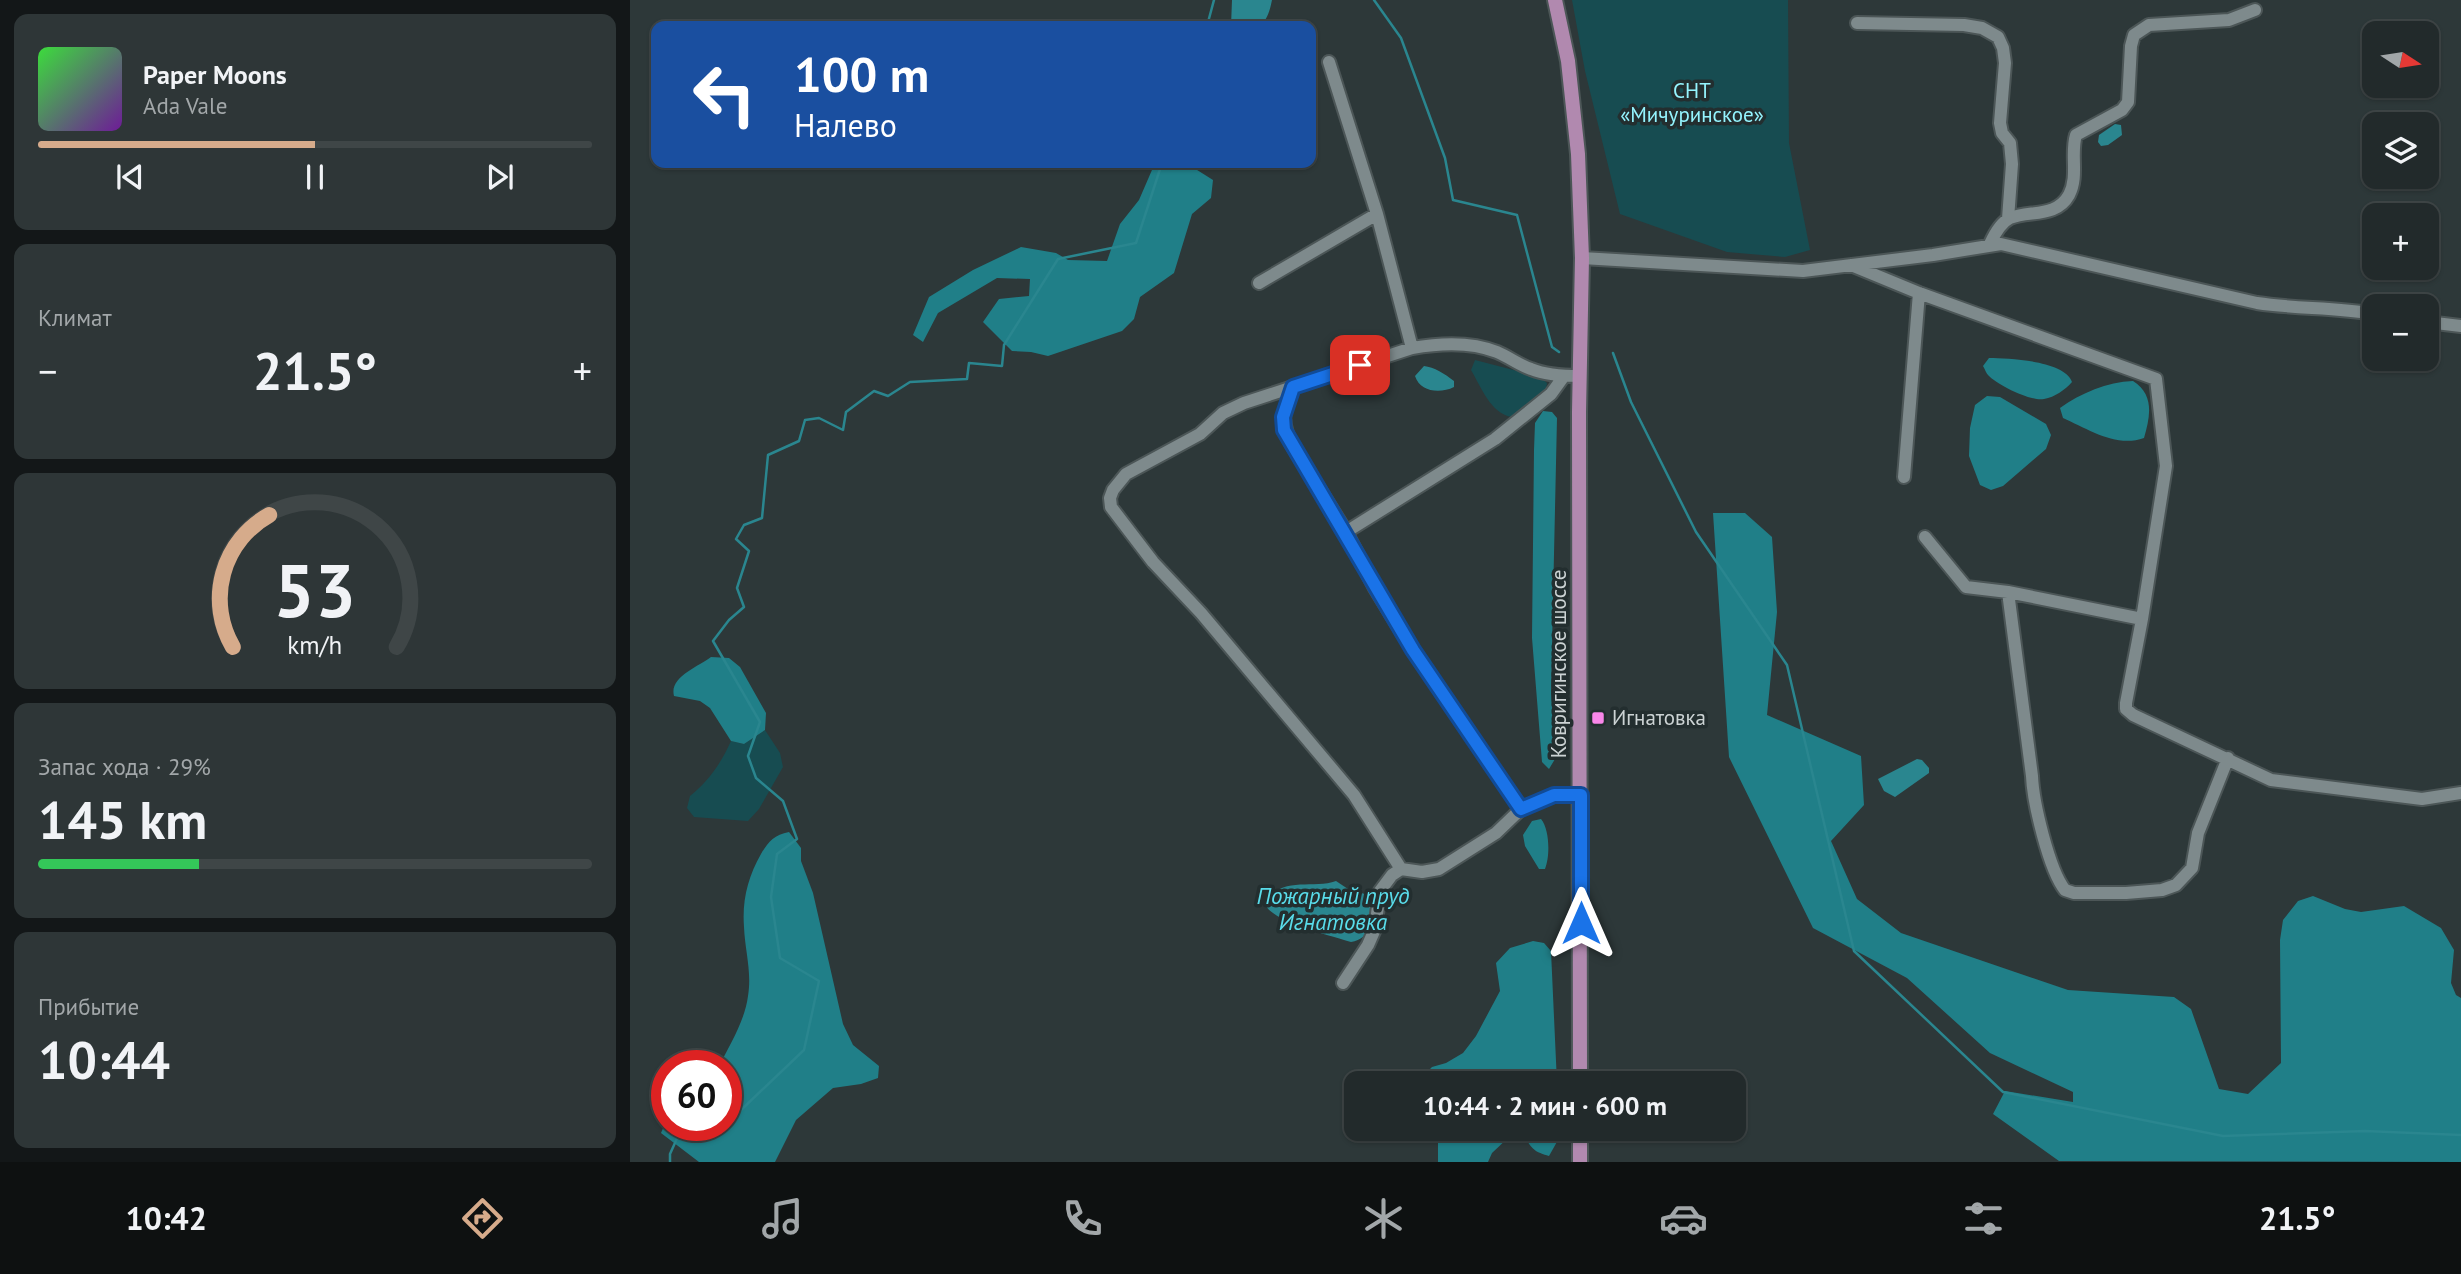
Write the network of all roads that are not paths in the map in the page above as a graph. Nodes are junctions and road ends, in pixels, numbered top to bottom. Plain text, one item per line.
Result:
1 (1555, 0) edge
2 (2255, 10) dead end
3 (1857, 23) dead end
4 (1329, 62) dead end
5 (1377, 214) junction
6 (2008, 219) junction
7 (1990, 244) junction
8 (1582, 258) junction
9 (1851, 265) junction
10 (1259, 283) dead end
11 (1919, 293) junction
12 (2362, 312) edge
13 (2439, 324) edge
14 (2461, 326) edge
15 (1412, 348) junction
16 (1572, 376) junction
17 (1293, 387) junction
18 (1904, 477) dead end
19 (1346, 532) junction
20 (1925, 537) dead end
21 (2008, 592) junction
22 (2142, 619) junction
23 (2228, 758) junction
24 (2461, 793) edge
25 (1581, 795) junction
26 (1521, 809) junction
27 (1401, 869) junction
28 (1343, 983) dead end
29 (1580, 1071) edge
30 (1580, 1141) edge
31 (1580, 1162) edge

1 - 8 main road
2 - 6 street
3 - 6 street
4 - 5 street
5 - 10 street
5 - 15 street
6 - 7 street
7 - 9 street
7 - 12 street
8 - 9 street
8 - 16 main road, Ковригинское шоссе
9 - 11 street
11 - 18 street
11 - 22 street
13 - 14 street
15 - 16 street
15 - 17 street
16 - 19 street
16 - 25 main road, Ковригинское шоссе
17 - 19 street
17 - 27 street
19 - 26 street
20 - 21 street
21 - 22 street
21 - 23 street
22 - 23 street
23 - 24 street
25 - 26 street
25 - 29 main road, Ковригинское шоссе
26 - 27 street
27 - 28 street
30 - 31 main road

